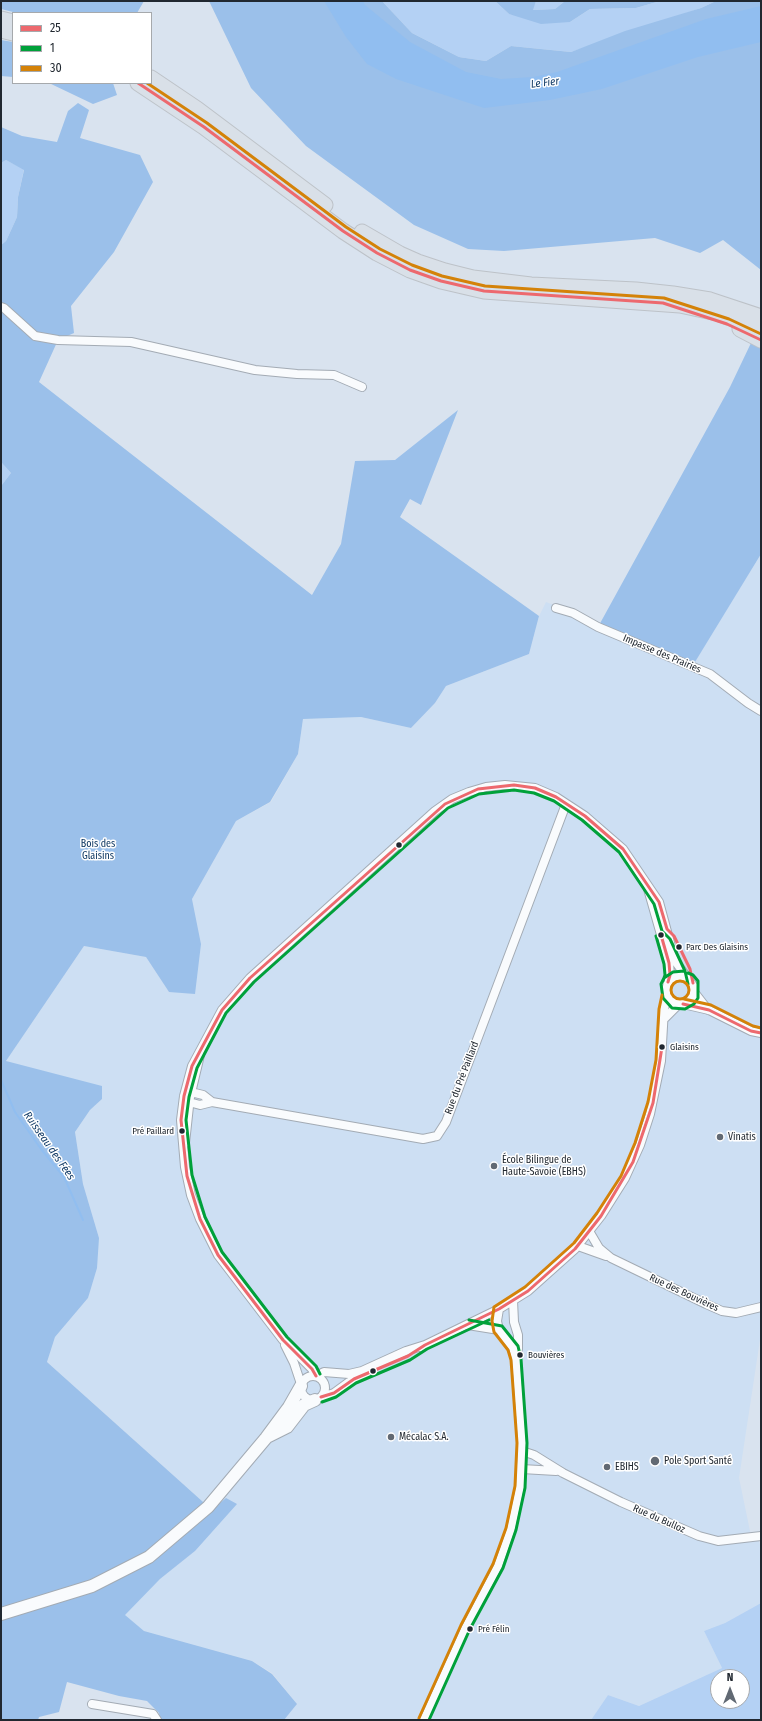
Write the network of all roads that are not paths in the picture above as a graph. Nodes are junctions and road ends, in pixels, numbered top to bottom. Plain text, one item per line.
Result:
1 (1, 19) edge
2 (12, 22) edge
3 (1, 30) edge
4 (12, 33) edge
5 (152, 79) edge
6 (140, 84) edge
7 (663, 303) junction
8 (1, 307) edge
9 (761, 317) edge
10 (761, 329) edge
11 (761, 340) edge
12 (362, 387) dead end
13 (556, 608) dead end
14 (761, 711) edge
15 (566, 804) junction
16 (647, 882) junction
17 (685, 977) junction
18 (668, 982) junction
19 (694, 992) junction
20 (667, 996) junction
21 (681, 1004) junction
22 (709, 1010) junction
23 (664, 1019) junction
24 (761, 1033) edge
25 (188, 1097) junction
26 (589, 1231) junction
27 (578, 1246) junction
28 (611, 1258) junction
29 (513, 1300) junction
30 (761, 1307) edge
31 (498, 1310) junction
32 (514, 1322) junction
33 (468, 1325) junction
34 (499, 1330) junction
35 (283, 1340) junction
36 (425, 1345) junction
37 (516, 1359) junction
38 (316, 1376) junction
39 (301, 1385) junction
40 (318, 1399) junction
41 (266, 1438) junction
42 (522, 1451) junction
43 (522, 1469) junction
44 (563, 1473) junction
45 (761, 1536) edge
46 (1, 1614) edge
47 (92, 1704) dead end
48 (157, 1720) edge
49 (424, 1720) edge

1 - 2 highway
3 - 4 highway
5 - 9 highway
6 - 7 highway
7 - 10 highway
7 - 11 highway
8 - 12 street
13 - 14 street, Impasse des Prairies
15 - 16 street
15 - 25 street
15 - 25 street, Rue du Pré Paillard
16 - 17 street
16 - 18 street
17 - 18 street
17 - 19 street
18 - 20 street
19 - 21 street
19 - 22 street
20 - 21 street
20 - 23 street
21 - 22 street
21 - 23 street
22 - 24 street
23 - 26 street
25 - 35 street
26 - 27 street
26 - 28 street, Rue des Bouvières
27 - 28 street, Rue des Bouvières
27 - 29 street
28 - 30 street, Rue des Bouvières
29 - 31 street
29 - 32 street
31 - 32 street
31 - 33 street
31 - 34 street
32 - 37 street
33 - 34 street
33 - 36 street
34 - 37 street
35 - 38 street
35 - 39 street
36 - 38 street
36 - 40 street
37 - 42 street
38 - 39 street
38 - 40 street
39 - 40 street
39 - 41 street
40 - 41 street
41 - 46 street
42 - 43 street
42 - 44 street, Rue du Bulloz
43 - 44 street, Rue du Bulloz
43 - 49 street
44 - 45 street, Rue du Bulloz
47 - 48 street

